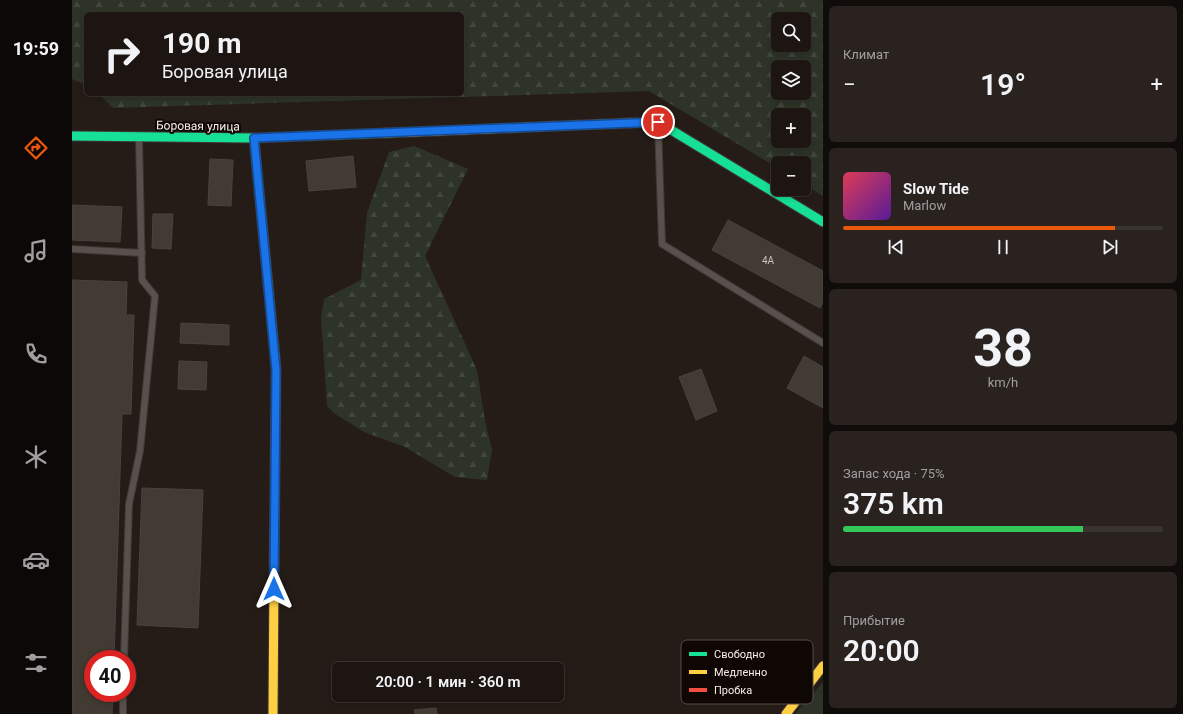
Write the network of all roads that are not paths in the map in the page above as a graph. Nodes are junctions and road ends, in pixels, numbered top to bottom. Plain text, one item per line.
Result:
1 (658, 122) junction
2 (72, 136) edge
3 (139, 137) junction
4 (254, 138) junction
5 (823, 222) edge
6 (72, 249) edge
7 (142, 254) junction
8 (823, 343) edge
9 (124, 650) edge
10 (823, 666) edge
11 (813, 679) edge
12 (123, 702) edge
13 (794, 704) edge
14 (123, 714) edge
15 (273, 714) edge
16 (786, 714) edge

1 - 4 street, Боровая улица
1 - 5 street
1 - 8 lane
2 - 3 street, Боровая улица
3 - 4 street, Боровая улица
3 - 7 lane
4 - 15 street
6 - 7 lane
7 - 9 lane
10 - 11 street
12 - 14 lane
13 - 16 street

